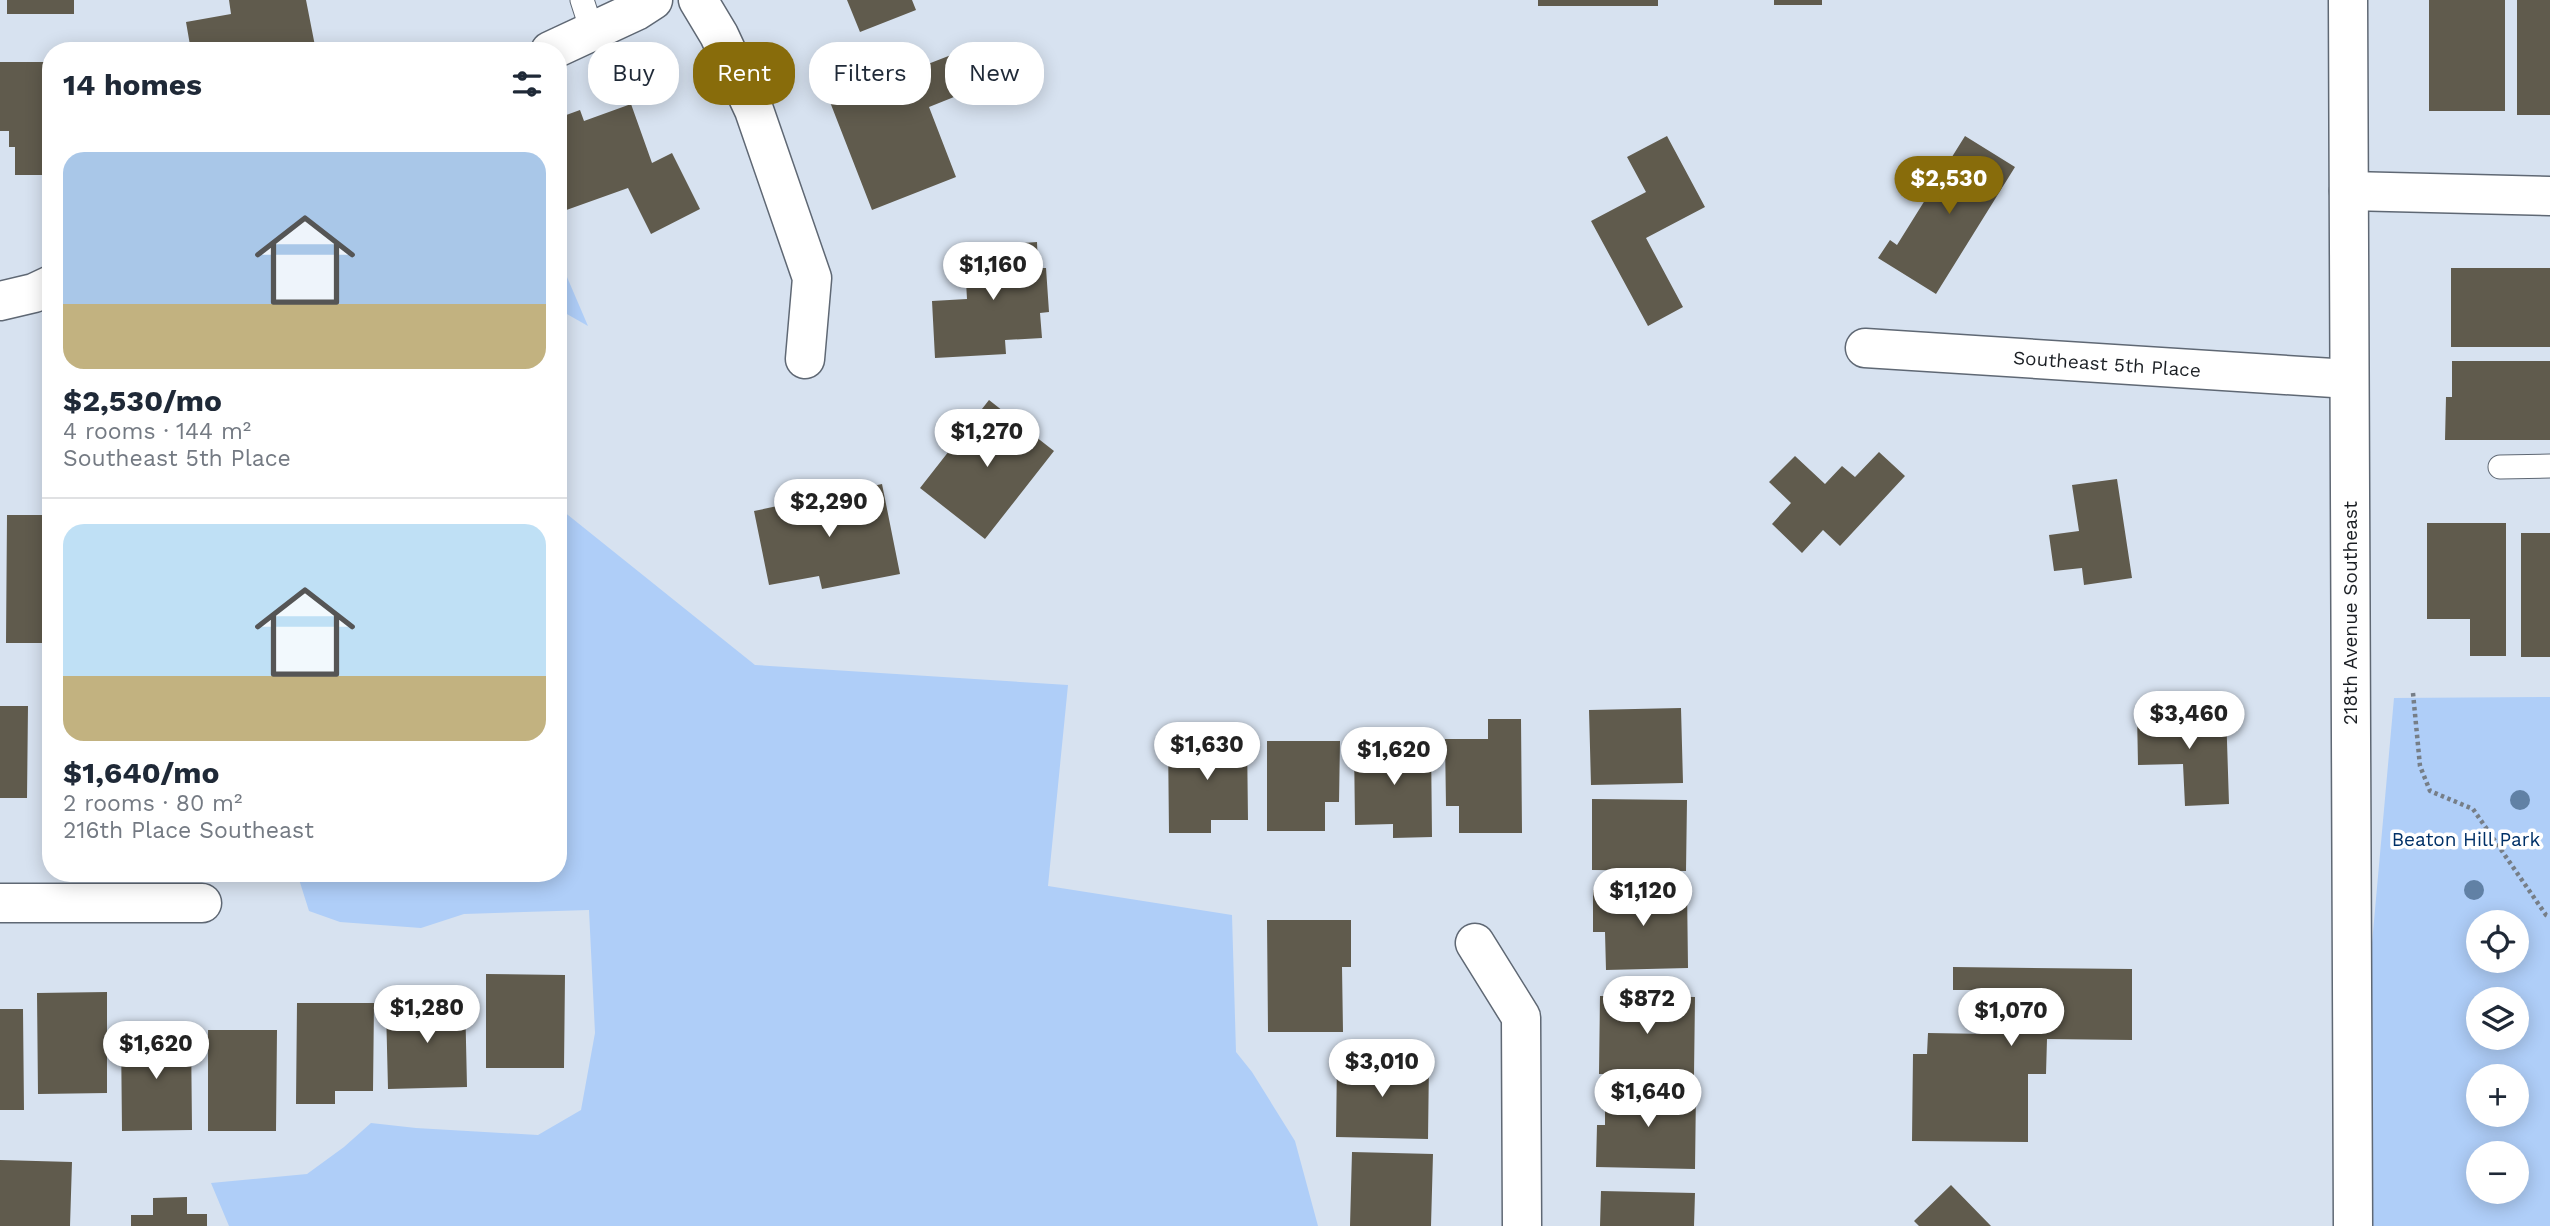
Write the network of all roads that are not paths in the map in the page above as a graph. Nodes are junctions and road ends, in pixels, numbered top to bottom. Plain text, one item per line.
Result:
1 (653, 0) edge
2 (698, 0) edge
3 (2348, 0) edge
4 (587, 16) edge
5 (560, 42) edge
6 (2348, 191) junction
7 (2550, 196) edge
8 (42, 289) edge
9 (0, 301) edge
10 (1865, 348) dead end
11 (805, 359) dead end
12 (2349, 379) junction
13 (2500, 467) dead end
14 (2550, 467) edge
15 (0, 903) edge
16 (202, 903) dead end
17 (1475, 943) dead end
18 (1522, 1226) edge
19 (2353, 1226) edge

1 - 4 street
2 - 11 street
3 - 6 street, 218th Avenue Southeast
4 - 5 street
6 - 7 street
6 - 12 street, 218th Avenue Southeast
8 - 9 street
10 - 12 street, Southeast 5th Place
12 - 19 street, 218th Avenue Southeast
13 - 14 lane
15 - 16 street
17 - 18 street

